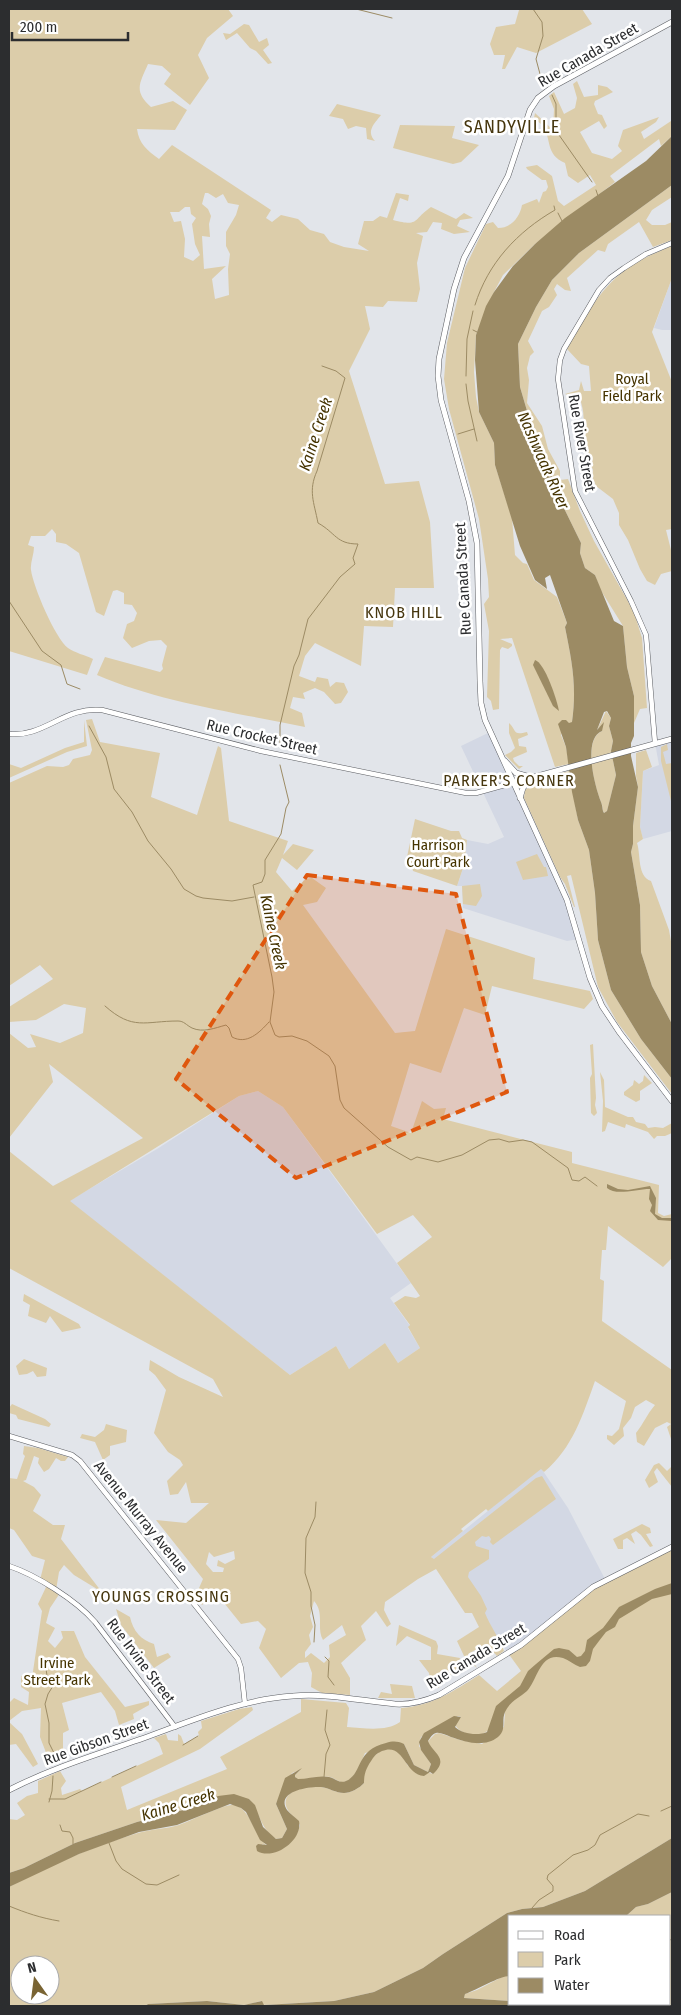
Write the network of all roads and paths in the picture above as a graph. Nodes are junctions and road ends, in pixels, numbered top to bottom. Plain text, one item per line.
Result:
1 (672, 22) edge
2 (672, 243) edge
3 (9, 734) edge
4 (672, 739) edge
5 (656, 743) junction
6 (500, 755) junction
7 (531, 778) junction
8 (512, 782) junction
9 (520, 798) junction
10 (672, 1101) edge
11 (9, 1436) edge
12 (672, 1547) edge
13 (9, 1566) edge
14 (245, 1704) junction
15 (192, 1721) joint
16 (175, 1727) junction
17 (9, 1790) edge

1 - 6 main road, Rue Canada Street
2 - 5 street, Rue River Street
3 - 8 street, Rue Crocket Street
4 - 5 main road
5 - 7 main road
6 - 7 main road
6 - 8 main road, Rue Canada Street
7 - 8 main road
7 - 9 main road
8 - 9 main road, Rue Canada Street
9 - 10 main road, Rue Canada Street
11 - 14 street, Avenue Murray Avenue
12 - 14 main road, Rue Canada Street
13 - 16 street, Rue Irvine Street
14 - 15 main road, Rue Canada Street
15 - 16 main road, Rue Gibson Street
16 - 17 main road, Rue Gibson Street

